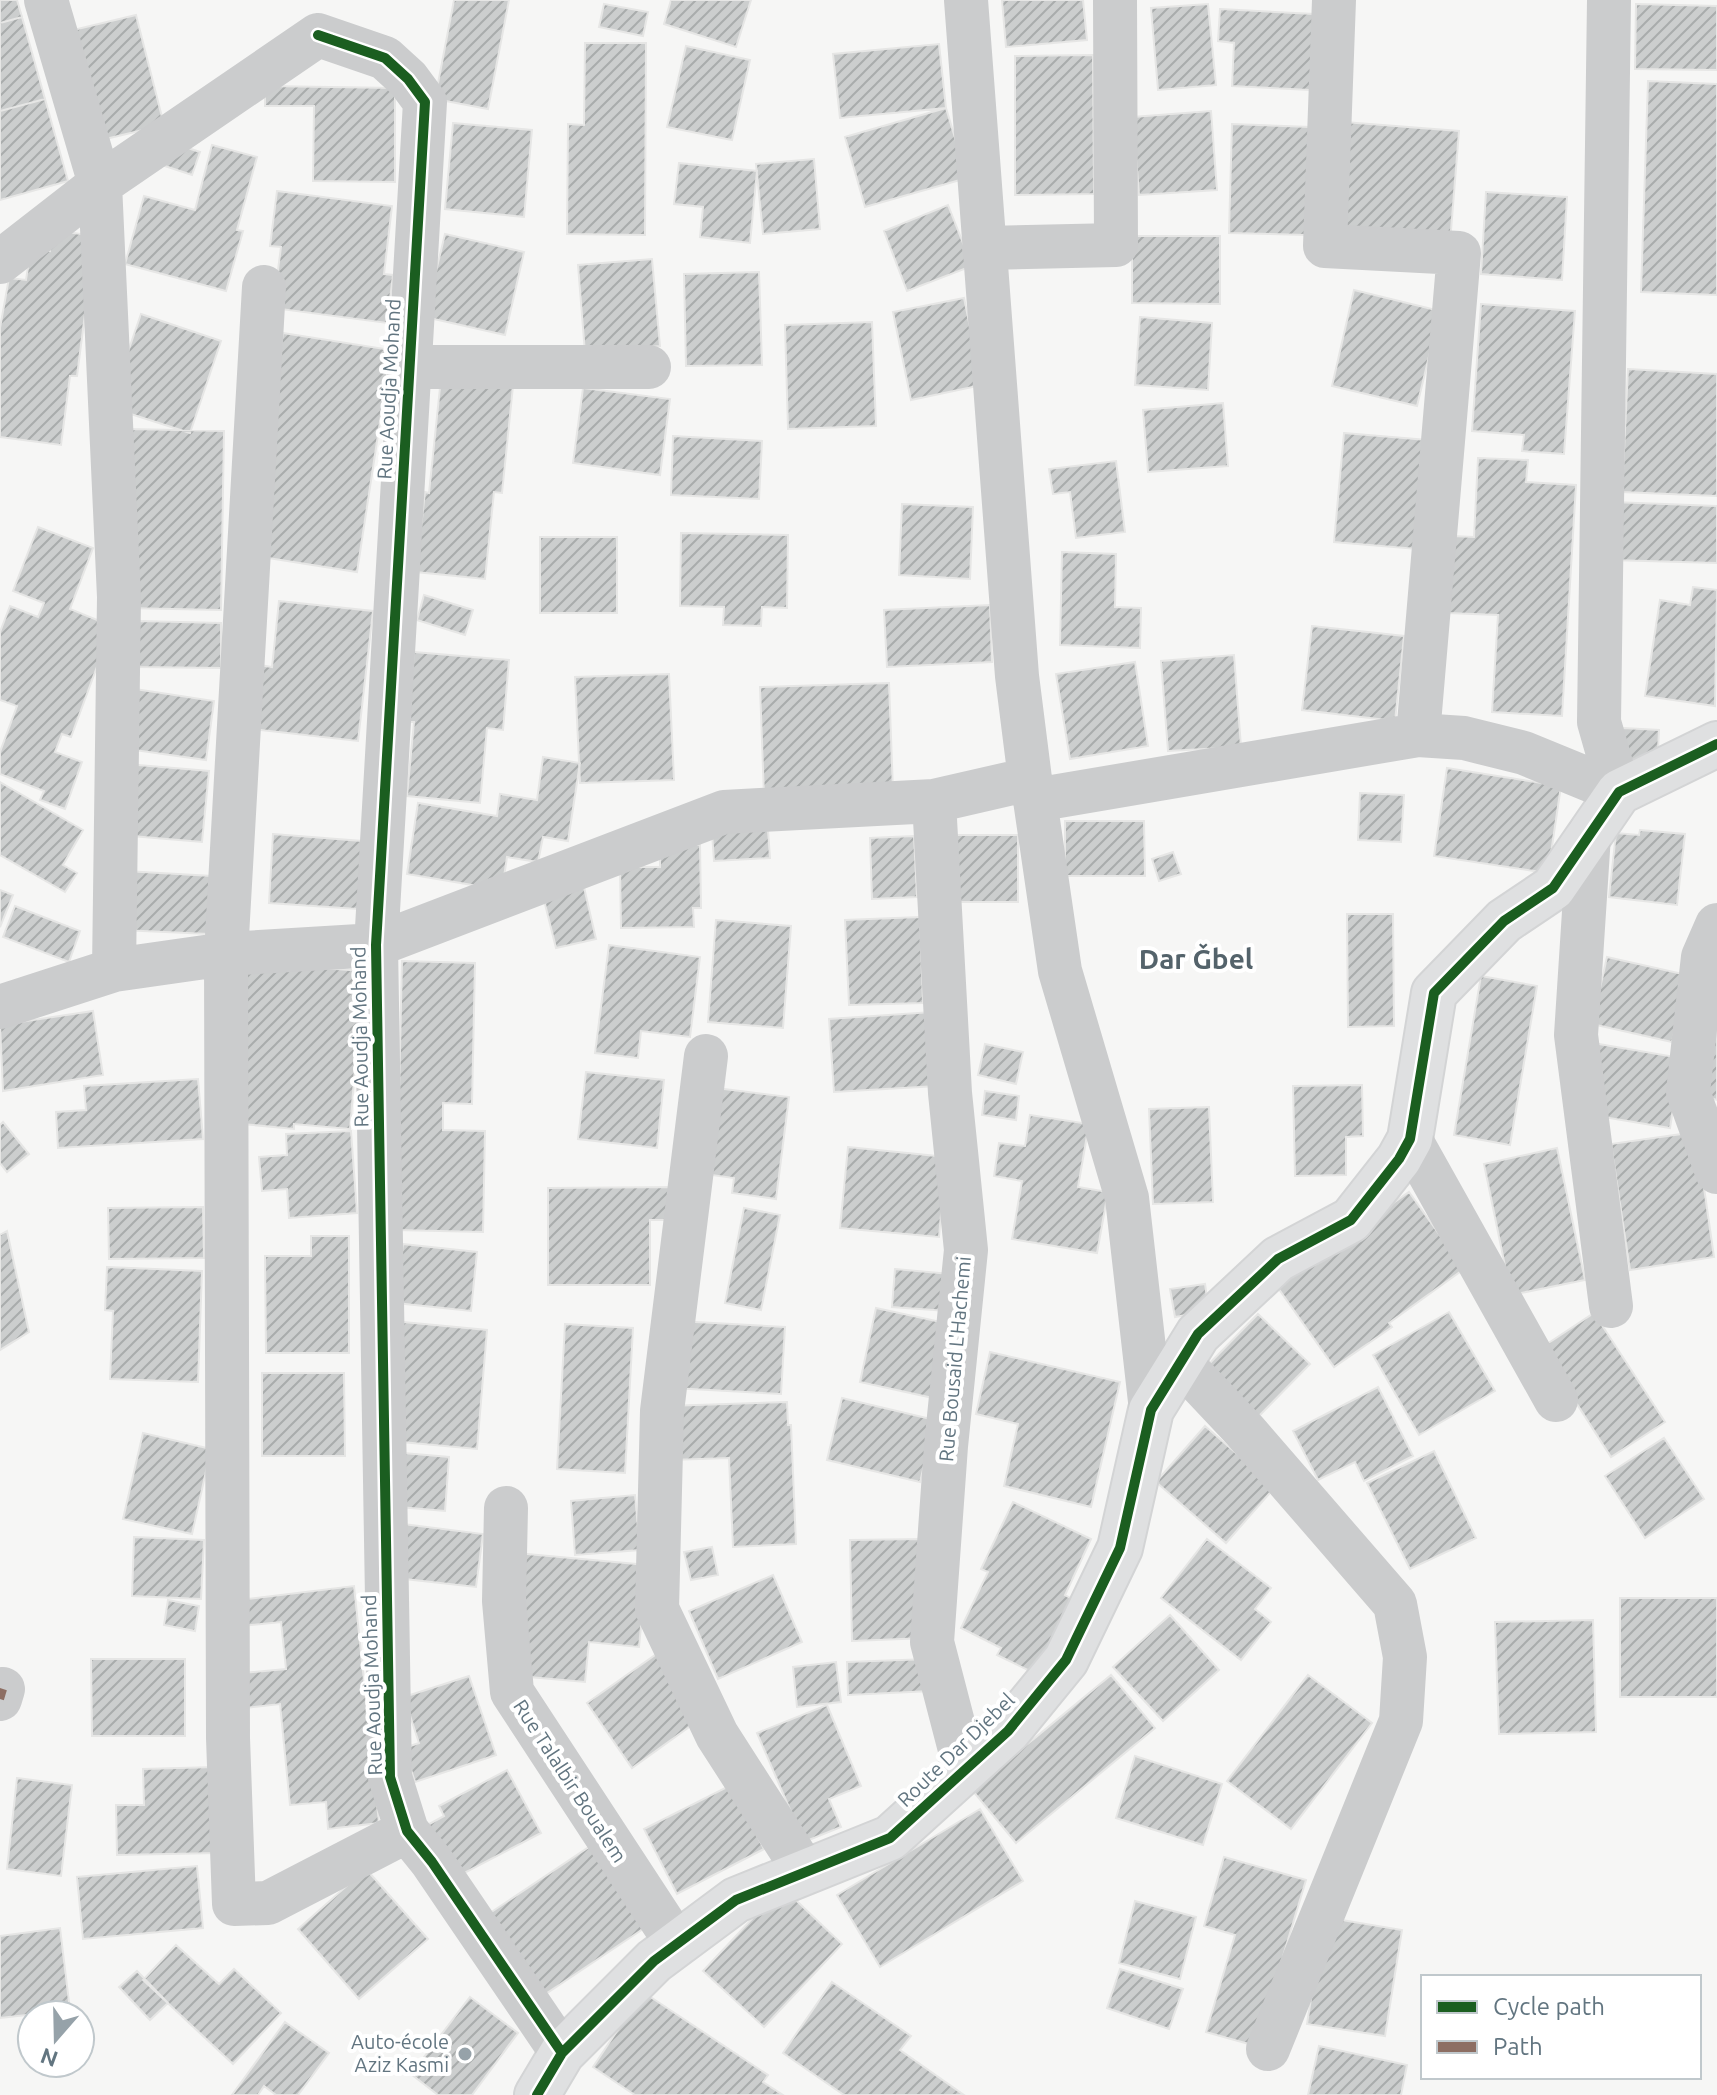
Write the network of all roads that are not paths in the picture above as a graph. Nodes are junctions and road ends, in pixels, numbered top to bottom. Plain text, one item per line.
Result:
1 (46, 0) edge
2 (966, 0) edge
3 (1115, 0) edge
4 (1334, 0) edge
5 (1609, 0) edge
6 (314, 17) edge
7 (100, 184) junction
8 (984, 248) junction
9 (0, 262) edge
10 (264, 287) dead end
11 (408, 367) junction
12 (649, 367) dead end
13 (1418, 735) junction
14 (1717, 744) edge
15 (1032, 790) junction
16 (1619, 792) junction
17 (934, 801) junction
18 (1589, 835) junction
19 (1717, 925) edge
20 (376, 945) junction
21 (226, 954) junction
22 (114, 970) junction
23 (0, 1007) edge
24 (706, 1056) dead end
25 (1410, 1139) junction
26 (1717, 1172) edge
27 (1611, 1306) dead end
28 (1180, 1362) junction
29 (1556, 1400) dead end
30 (1151, 1410) junction
31 (506, 1508) dead end
32 (965, 1769) junction
33 (407, 1831) junction
34 (805, 1872) junction
35 (677, 1944) junction
36 (1268, 2049) dead end
37 (562, 2053) junction
38 (537, 2095) edge

1 - 7 street
2 - 8 street
3 - 8 street
4 - 13 street
5 - 16 street
6 - 7 street
6 - 11 street, Rue Aoudja Mohand
7 - 9 street
7 - 22 street
8 - 15 street
10 - 21 street
11 - 12 street
11 - 20 street, Rue Aoudja Mohand
13 - 15 street
13 - 16 street
14 - 16 street, Route Dar Djebel
15 - 17 street
15 - 30 street
16 - 18 street, Route Dar Djebel
17 - 20 street
17 - 32 street, Rue Bousaid L'Hachemi
18 - 25 street, Route Dar Djebel
18 - 27 street
19 - 26 street
20 - 21 street
20 - 33 street, Rue Aoudja Mohand
21 - 22 street
21 - 33 street
22 - 23 street
24 - 34 street
25 - 28 street, Route Dar Djebel
25 - 29 street
28 - 30 street, Route Dar Djebel
28 - 36 street
30 - 32 street, Route Dar Djebel
31 - 35 street, Rue Talalbir Boualem
32 - 34 street, Route Dar Djebel
33 - 37 street, Rue Aoudja Mohand
34 - 35 street, Route Dar Djebel
35 - 37 street, Route Dar Djebel
37 - 38 street, Route Dar Djebel

